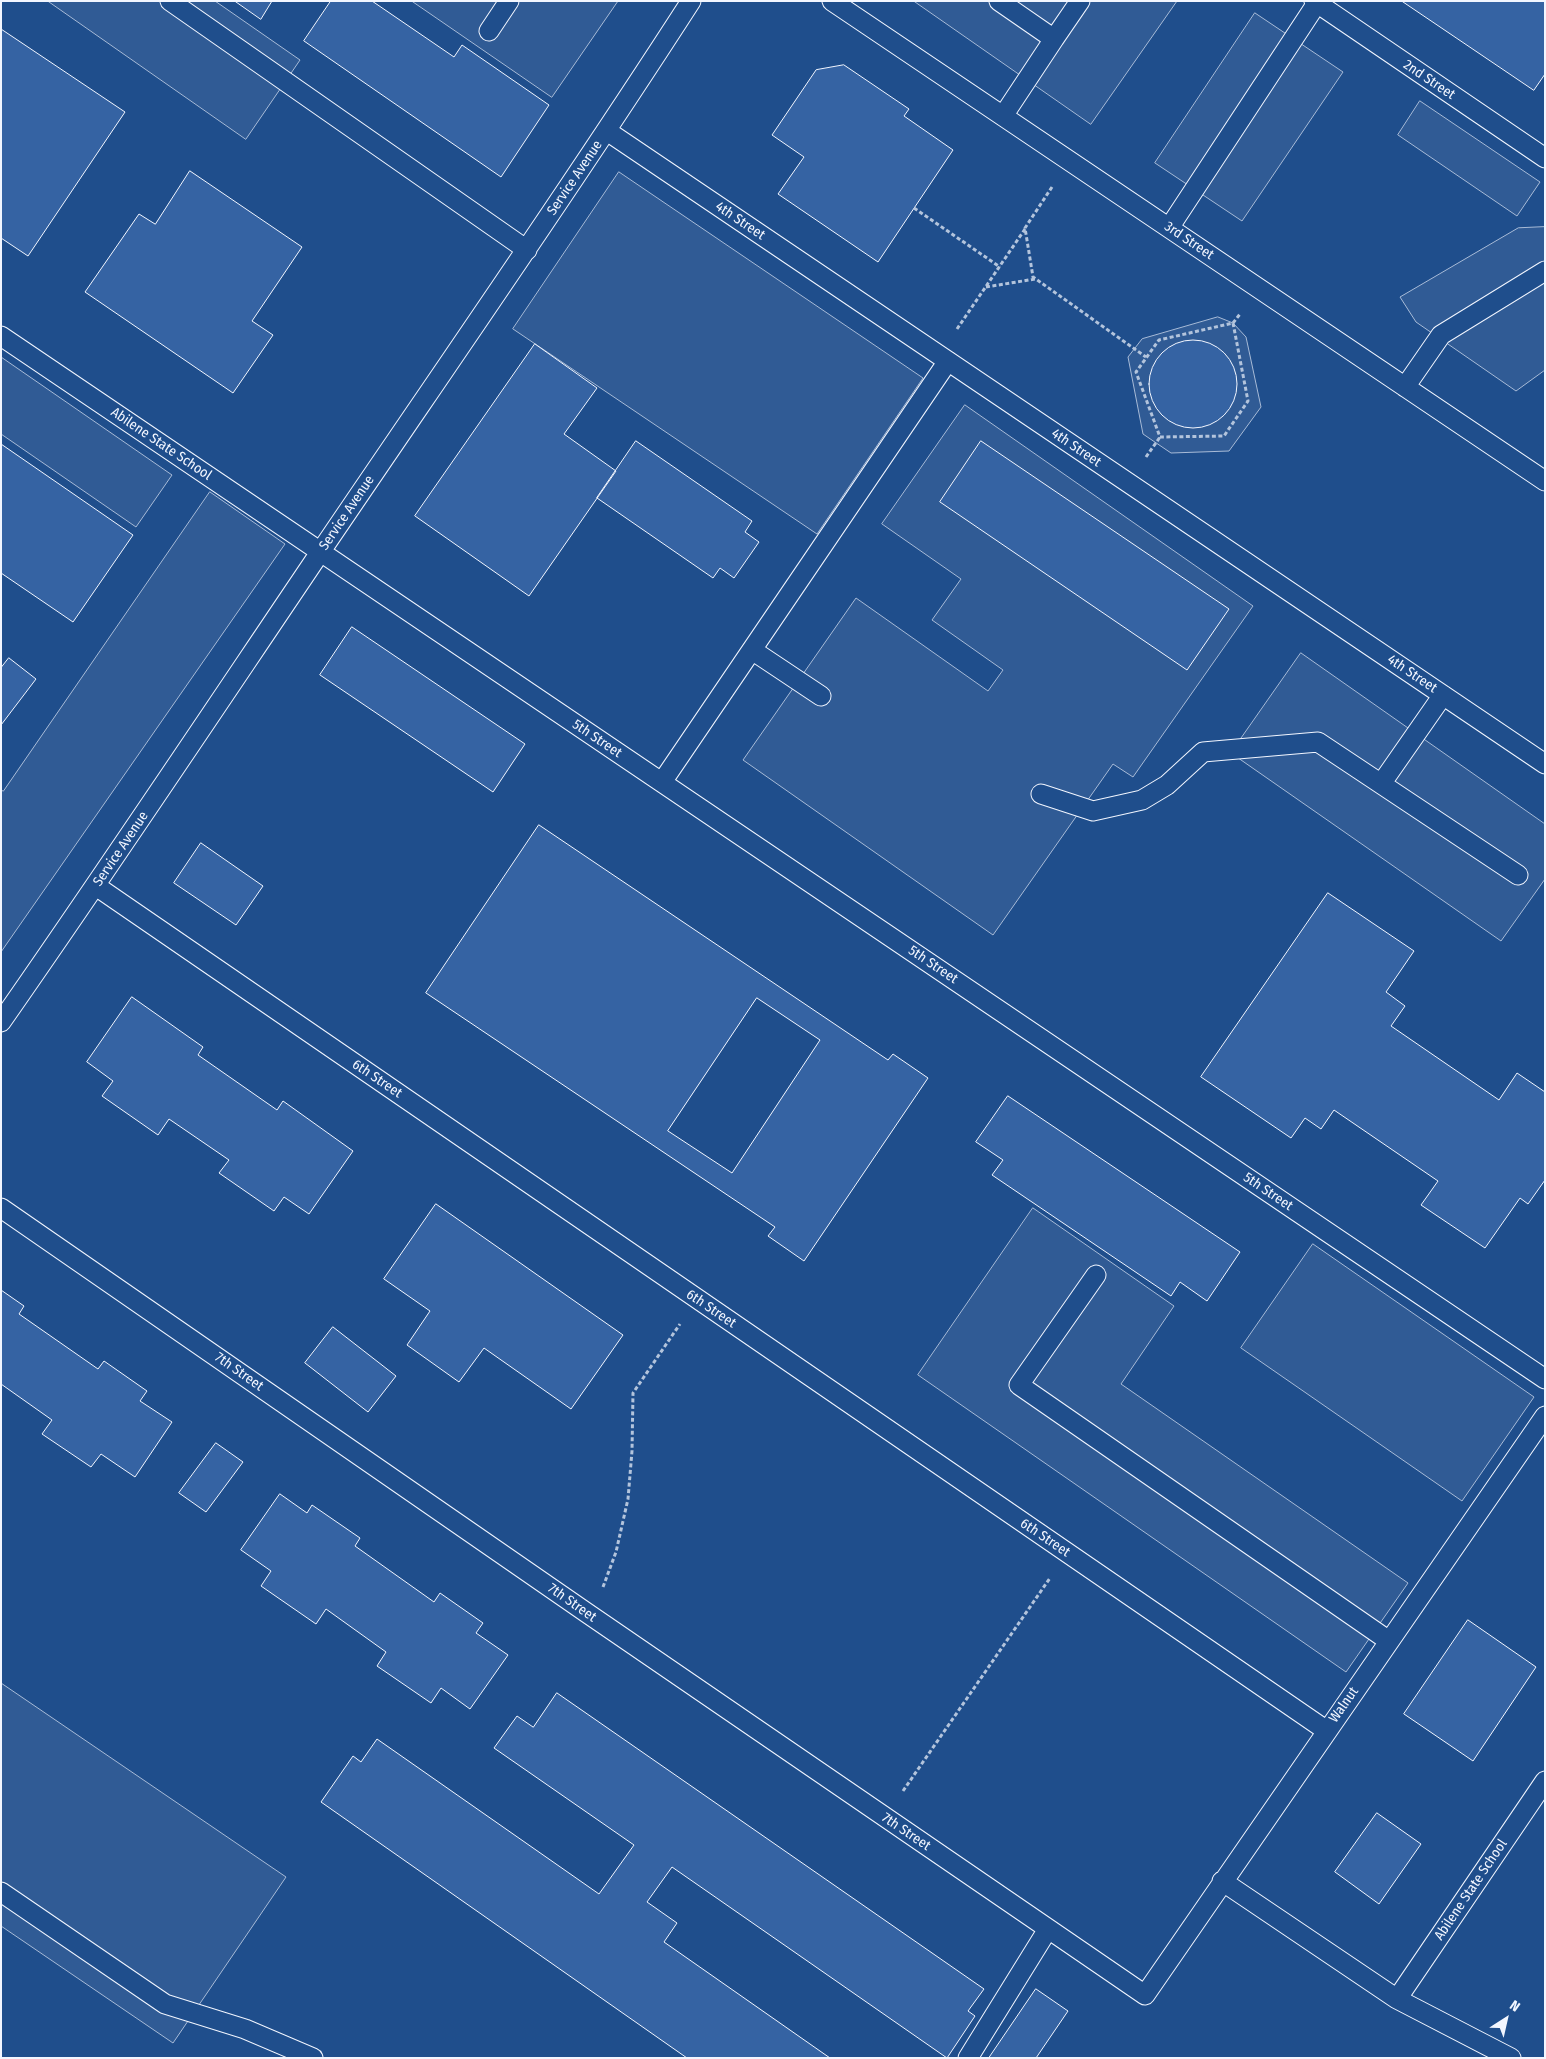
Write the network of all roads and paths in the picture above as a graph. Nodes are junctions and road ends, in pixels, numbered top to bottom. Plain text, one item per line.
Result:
1 (170, 1) edge
2 (509, 1) edge
3 (691, 1) edge
4 (832, 1) edge
5 (999, 1) edge
6 (1080, 1) edge
7 (1315, 2) edge
8 (489, 31) dead end
9 (1054, 39) junction
10 (1003, 116) junction
11 (607, 131) junction
12 (1545, 158) edge
13 (1070, 161) junction
14 (914, 208) dead end
15 (1025, 228) junction
16 (1169, 228) junction
17 (527, 250) junction
18 (1000, 267) junction
19 (1545, 271) edge
20 (1036, 279) junction
21 (986, 287) junction
22 (1, 336) edge
23 (1146, 357) junction
24 (944, 358) junction
25 (1405, 387) junction
26 (1545, 481) edge
27 (321, 552) junction
28 (752, 650) junction
29 (1443, 695) junction
30 (821, 696) dead end
31 (1545, 764) edge
32 (662, 782) junction
33 (1381, 784) junction
34 (1041, 794) dead end
35 (1518, 875) dead end
36 (96, 886) junction
37 (3, 1017) edge
38 (1, 1208) edge
39 (1096, 1274) dead end
40 (698, 1299) junction
41 (1545, 1379) edge
42 (1545, 1416) edge
43 (1068, 1553) junction
44 (587, 1613) junction
45 (1389, 1641) junction
46 (1327, 1731) junction
47 (1545, 1781) edge
48 (885, 1818) junction
49 (1222, 1881) junction
50 (1, 1892) edge
51 (1048, 1929) junction
52 (1145, 1995) joint
53 (1397, 1999) junction
54 (313, 2058) edge
55 (968, 2058) edge
56 (1511, 2058) edge

1 - 17 lane
2 - 8 lane
3 - 11 lane, Service Avenue
4 - 10 lane, 3rd Street
5 - 9 lane
6 - 9 lane
7 - 12 lane, 2nd Street
7 - 16 lane
9 - 10 lane
10 - 13 lane, 3rd Street
11 - 17 lane, Service Avenue
11 - 24 lane, 4th Street
13 - 15 path
13 - 16 lane, 3rd Street
14 - 18 path
15 - 18 path
15 - 20 path
16 - 25 lane, 3rd Street
17 - 27 lane, Service Avenue
18 - 21 path
19 - 25 lane
20 - 21 path
20 - 23 path
21 - 24 path
22 - 27 lane, Abilene State School
23 - 23 path
24 - 28 lane
24 - 29 lane, 4th Street
25 - 26 lane, 3rd Street
27 - 32 lane, 5th Street
27 - 36 lane, Service Avenue
28 - 30 lane
28 - 32 lane
29 - 31 lane, 4th Street
29 - 33 lane
32 - 41 lane, 5th Street
33 - 34 lane
33 - 35 lane
36 - 37 lane, Service Avenue
36 - 40 lane, 6th Street
38 - 44 lane, 7th Street
39 - 45 lane
40 - 43 lane, 6th Street
40 - 44 path
42 - 45 lane, Walnut
43 - 46 lane, 6th Street
43 - 48 path
44 - 48 lane, 7th Street
45 - 46 lane, Walnut
46 - 49 lane, Walnut
47 - 53 lane, Abilene State School
48 - 51 lane, 7th Street
49 - 52 lane, Walnut
49 - 53 lane
50 - 54 lane
51 - 52 lane, 7th Street
51 - 55 lane
53 - 56 lane

